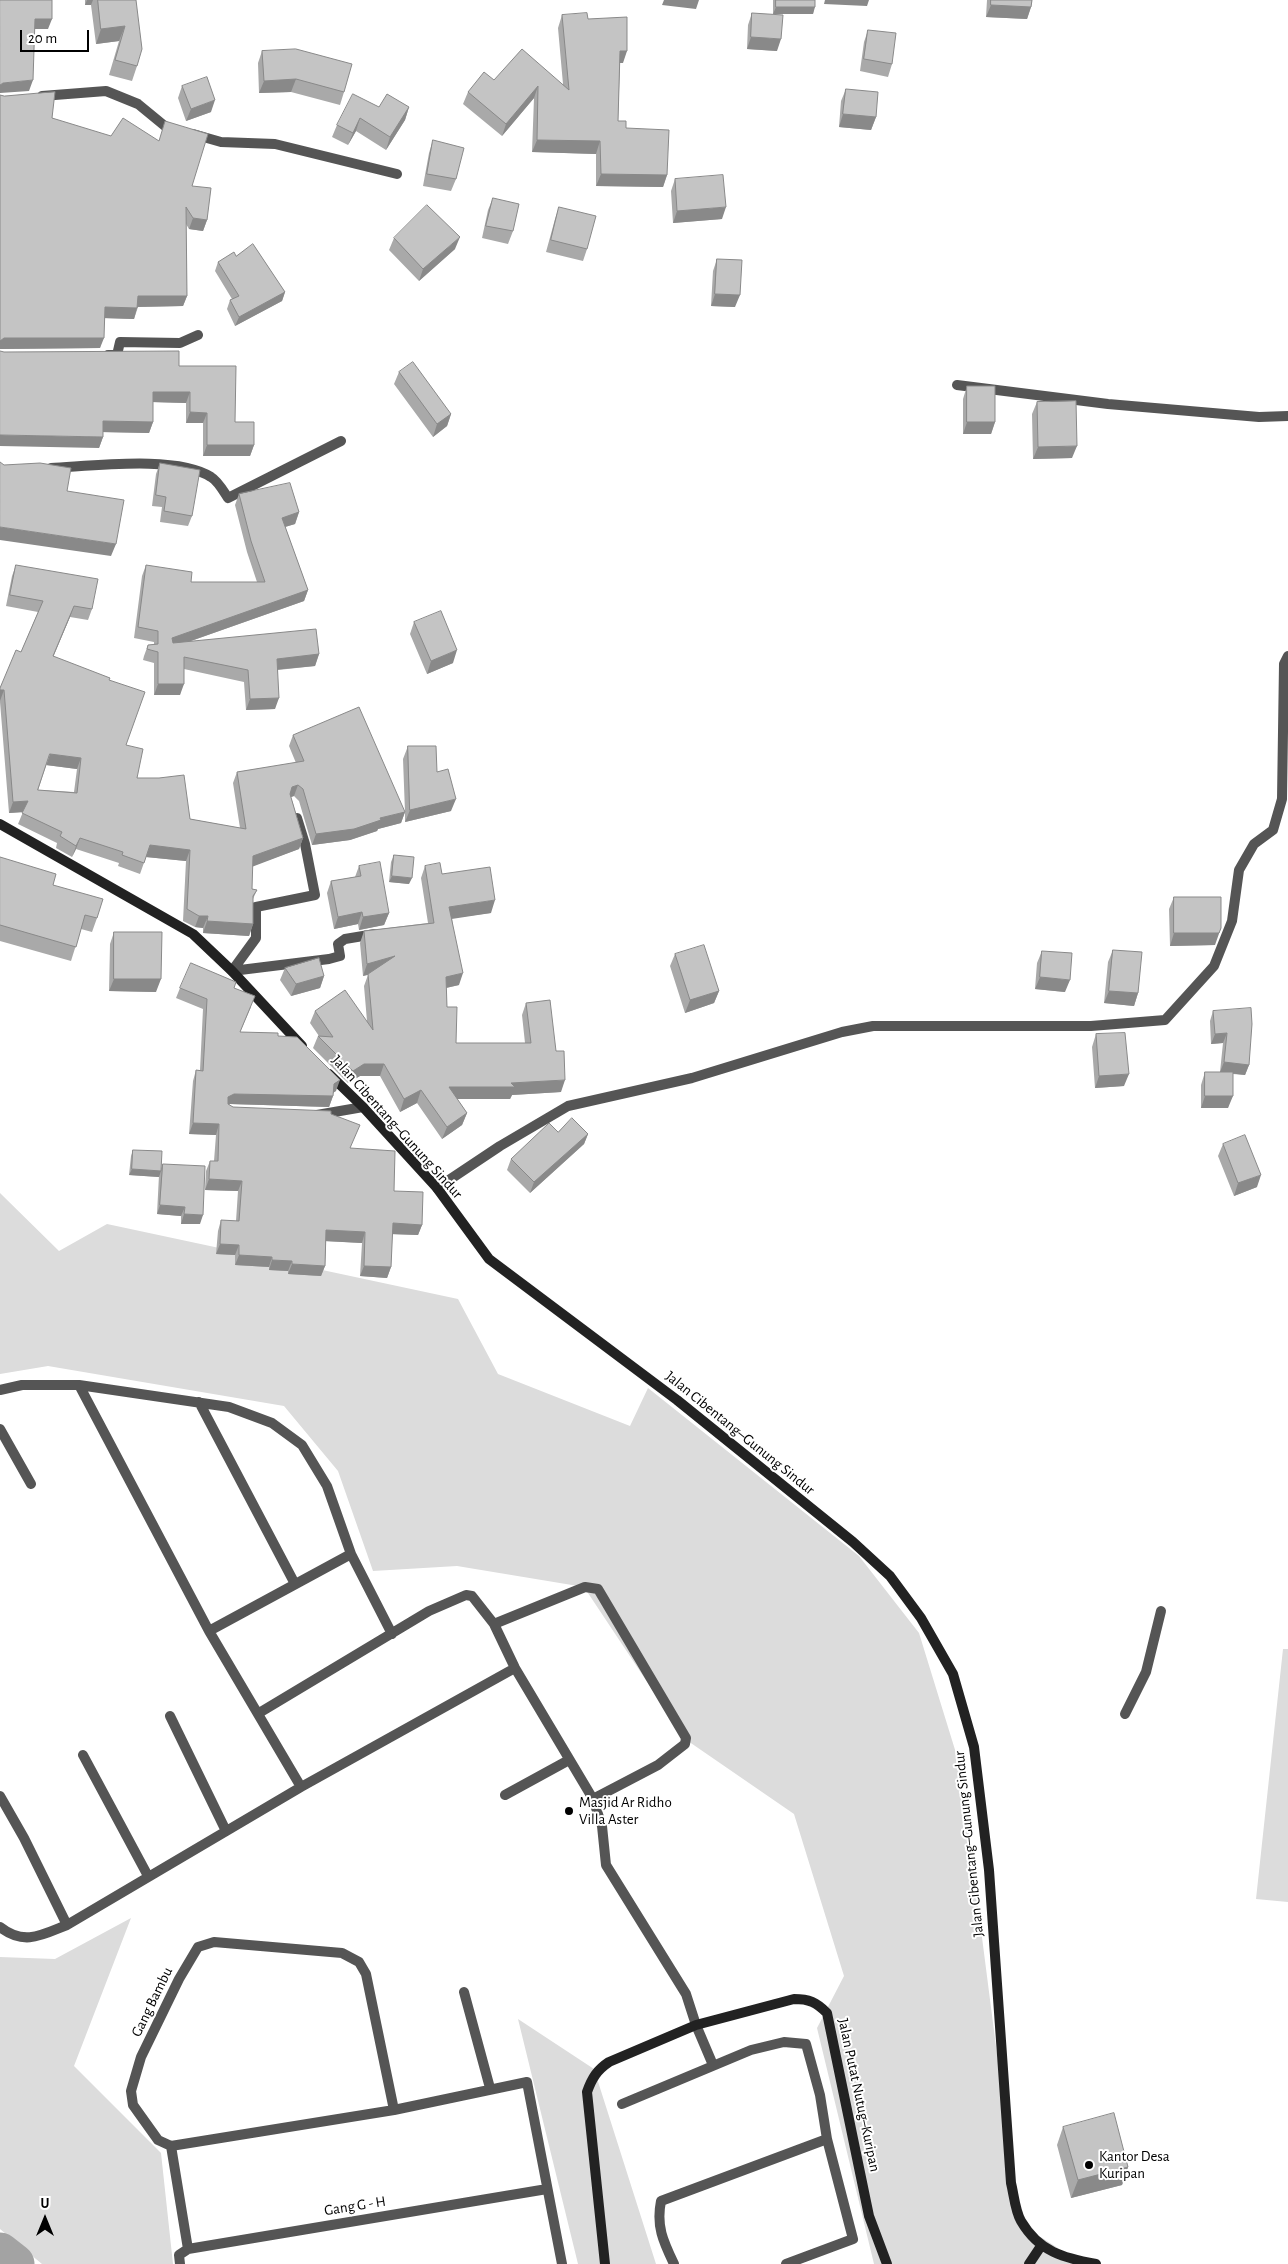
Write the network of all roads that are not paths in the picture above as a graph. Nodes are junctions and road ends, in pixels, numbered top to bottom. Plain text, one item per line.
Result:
1 (29, 97) edge
2 (397, 174) dead end
3 (198, 335) dead end
4 (98, 355) edge
5 (957, 385) dead end
6 (1288, 416) edge
7 (341, 441) dead end
8 (38, 468) edge
9 (1288, 656) edge
10 (295, 812) edge
11 (0, 824) edge
12 (389, 932) edge
13 (232, 971) junction
14 (310, 1055) edge
15 (324, 1068) edge
16 (363, 1107) junction
17 (304, 1114) edge
18 (437, 1188) junction
19 (79, 1385) junction
20 (0, 1390) edge
21 (199, 1402) junction
22 (0, 1429) edge
23 (31, 1484) dead end
24 (351, 1554) junction
25 (295, 1584) junction
26 (1161, 1611) dead end
27 (494, 1624) junction
28 (209, 1631) junction
29 (392, 1634) junction
30 (514, 1668) junction
31 (259, 1714) junction
32 (1125, 1714) dead end
33 (170, 1716) dead end
34 (83, 1755) dead end
35 (569, 1760) junction
36 (301, 1787) junction
37 (505, 1795) dead end
38 (0, 1796) edge
39 (593, 1799) junction
40 (226, 1831) junction
41 (148, 1876) junction
42 (67, 1925) junction
43 (0, 1926) edge
44 (464, 1992) dead end
45 (696, 2025) junction
46 (713, 2065) junction
47 (490, 2088) junction
48 (622, 2104) dead end
49 (394, 2110) junction
50 (827, 2139) junction
51 (171, 2146) junction
52 (547, 2189) junction
53 (1040, 2246) junction
54 (188, 2249) junction
55 (180, 2264) edge
56 (562, 2264) edge
57 (604, 2264) edge
58 (674, 2264) edge
59 (786, 2264) edge
60 (887, 2264) edge
61 (1029, 2264) edge
62 (1096, 2264) edge

1 - 2 street
3 - 4 street
5 - 6 street
7 - 8 street
9 - 18 street
10 - 13 street
11 - 13 street, Jalan Cibentang–Gunung Sindur
12 - 13 street
13 - 14 street, Jalan Cibentang–Gunung Sindur
15 - 16 street, Jalan Cibentang–Gunung Sindur
16 - 17 street
16 - 18 street, Jalan Cibentang–Gunung Sindur
18 - 53 street, Jalan Cibentang–Gunung Sindur
19 - 20 street
19 - 21 street
19 - 28 street
21 - 24 street
21 - 25 street
22 - 23 street
24 - 25 street
24 - 29 street
25 - 28 street
26 - 32 street
27 - 29 street
27 - 30 street
27 - 39 street
28 - 31 street
29 - 31 street
30 - 35 street
30 - 36 street
31 - 36 street
33 - 40 street
34 - 41 street
35 - 37 street
35 - 39 street
36 - 40 street
38 - 42 street
39 - 45 street
40 - 41 street
41 - 42 street
42 - 43 street
44 - 47 street
45 - 46 street
45 - 57 street, Jalan Putat Nutug–Kuripan
45 - 60 street, Jalan Putat Nutug–Kuripan
46 - 48 street
46 - 50 street
47 - 49 street
47 - 52 street
49 - 51 street
49 - 51 street, Gang Bambu
50 - 58 street
50 - 59 street
51 - 54 street
52 - 54 street, Gang G - H
52 - 56 street
53 - 61 street
53 - 62 street, Jalan Cibentang–Gunung Sindur
54 - 55 street

